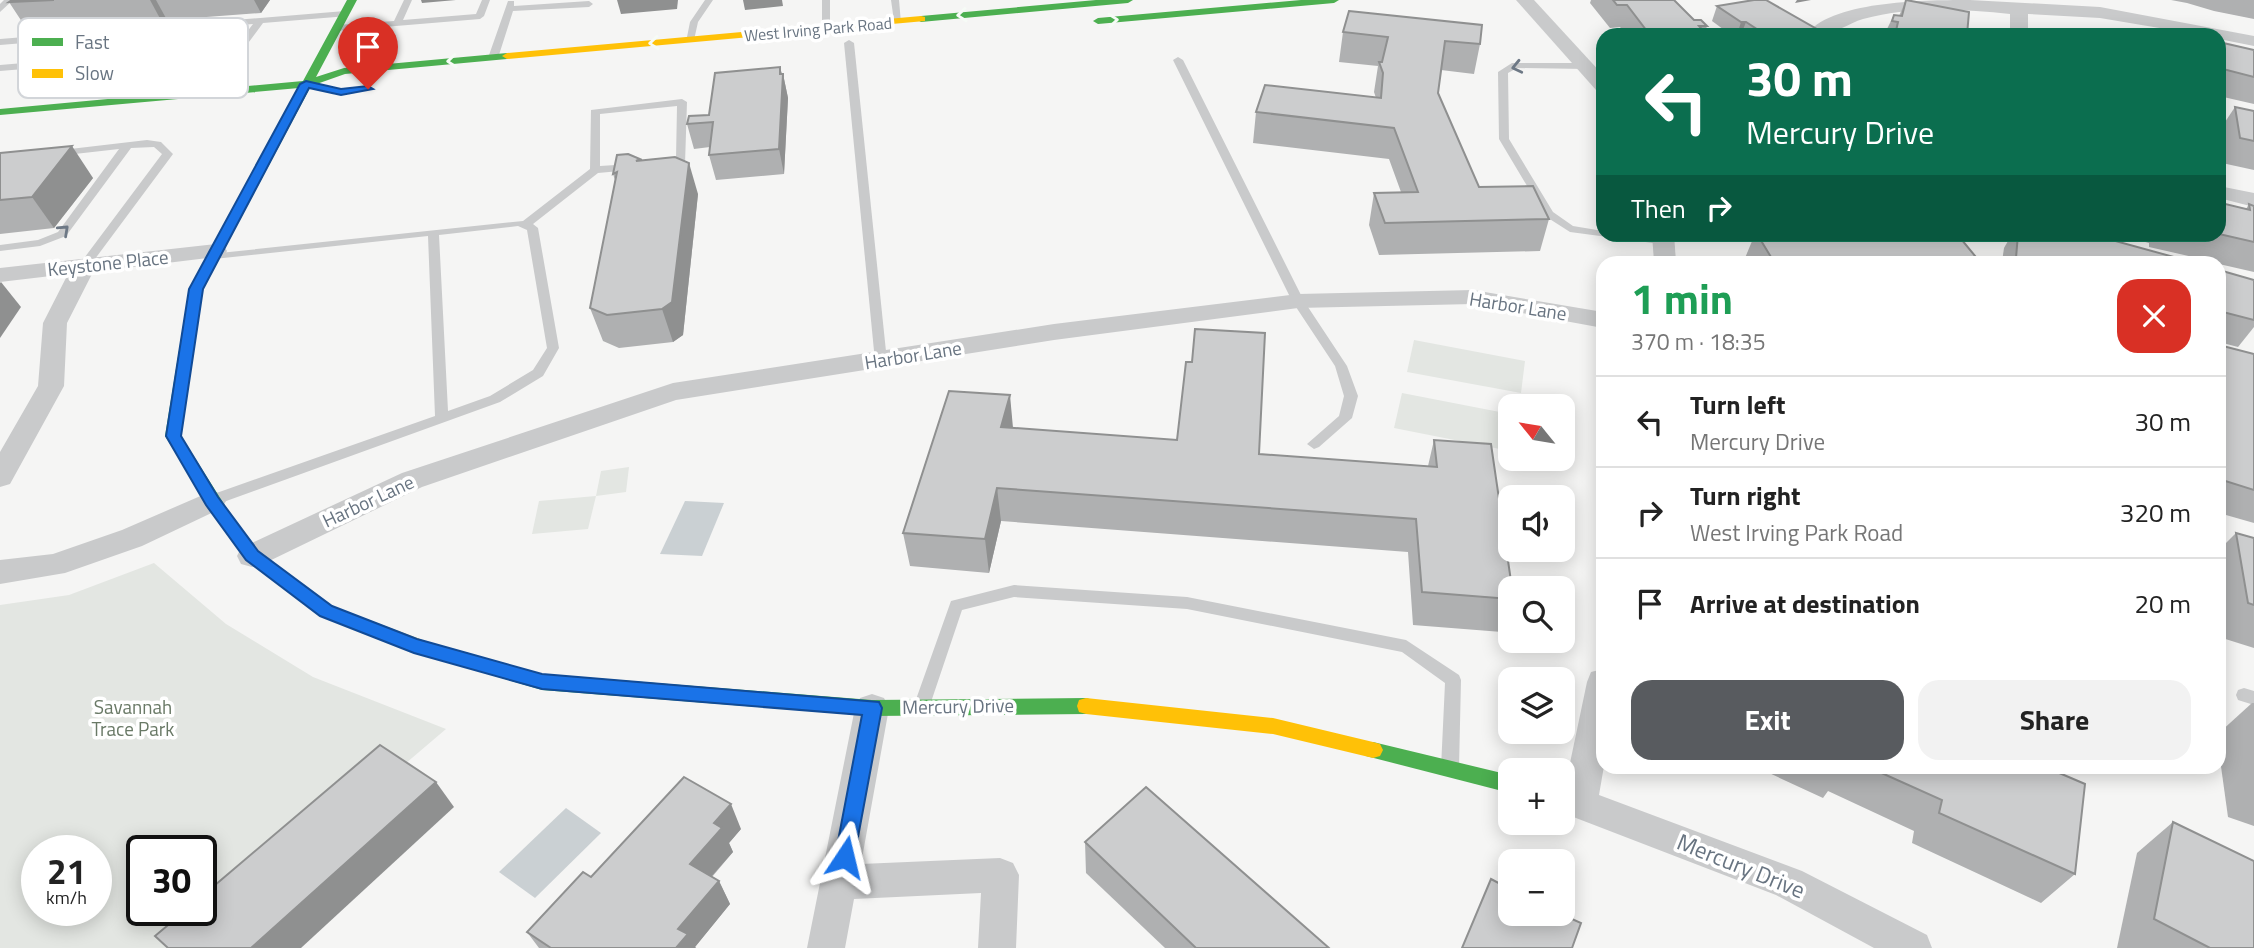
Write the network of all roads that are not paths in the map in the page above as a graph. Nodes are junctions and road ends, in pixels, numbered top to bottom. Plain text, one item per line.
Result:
1 (9, 0) edge
2 (408, 0) edge
3 (486, 0) edge
4 (709, 0) edge
5 (826, 0) edge
6 (895, 0) edge
7 (1128, 0) edge
8 (1334, 0) edge
9 (1525, 0) edge
10 (1069, 3) edge
11 (510, 4) edge
12 (589, 4) dead end
13 (348, 7) edge
14 (0, 9) edge
15 (2019, 10) junction
16 (260, 21) junction
17 (898, 21) junction
18 (248, 22) edge
19 (1085, 22) dead end
20 (397, 23) junction
21 (826, 27) junction
22 (337, 28) junction
23 (1822, 28) edge
24 (2019, 28) edge
25 (2200, 28) edge
26 (2226, 34) edge
27 (248, 37) edge
28 (18, 40) edge
29 (689, 40) junction
30 (0, 41) edge
31 (2254, 41) edge
32 (849, 43) dead end
33 (493, 58) junction
34 (1178, 60) dead end
35 (18, 66) edge
36 (1585, 66) junction
37 (0, 68) edge
38 (1596, 78) edge
39 (306, 84) junction
40 (248, 89) edge
41 (341, 92) dead end
42 (153, 98) edge
43 (0, 112) edge
44 (127, 146) junction
45 (51, 153) edge
46 (657, 164) edge
47 (645, 165) edge
48 (595, 170) junction
49 (2226, 194) edge
50 (2254, 200) edge
51 (525, 225) junction
52 (433, 232) junction
53 (1596, 233) edge
54 (1641, 242) edge
55 (1664, 247) edge
56 (0, 248) edge
57 (215, 254) junction
58 (85, 265) junction
59 (0, 275) edge
60 (1298, 301) junction
61 (1596, 319) edge
62 (881, 361) junction
63 (442, 418) junction
64 (1314, 444) dead end
65 (0, 477) edge
66 (212, 501) junction
67 (252, 555) junction
68 (0, 572) edge
69 (921, 707) junction
70 (872, 708) junction
71 (1596, 708) edge
72 (1450, 770) junction
73 (1498, 782) edge
74 (1575, 784) edge
75 (1575, 801) edge
76 (841, 882) junction
77 (825, 948) edge
78 (997, 948) edge
79 (1913, 948) edge

1 - 14 lane
2 - 20 lane
3 - 20 lane
4 - 29 lane
5 - 21 lane
6 - 17 lane
7 - 10 street, West Irving Park Road
19 -> 8 street
9 - 36 street
10 -> 17 street, West Irving Park Road
11 - 12 lane
11 - 33 lane
13 - 16 lane
13 - 22 street, Mercury Drive
15 - 23 street
15 - 24 street
15 - 25 street
16 - 18 lane
16 - 27 lane
17 - 21 street, West Irving Park Road
20 - 22 lane
21 - 29 street, West Irving Park Road
22 - 39 street, Mercury Drive
26 - 31 street
28 - 30 lane
29 -> 33 street, West Irving Park Road
32 - 62 lane
33 -> 39 street, West Irving Park Road
34 - 60 lane
35 - 37 lane
36 - 38 street
36 -> 53 lane
39 - 40 street, West Irving Park Road
39 - 41 street, West Irving Park Road
39 - 57 street, Mercury Drive
42 - 43 street, West Irving Park Road
44 - 45 lane
56 -> 44 lane
44 - 58 lane
46 - 48 lane
47 - 48 lane
48 - 51 lane
49 - 50 street
51 - 52 lane
51 - 63 lane
52 - 57 lane
52 - 63 lane
54 - 55 lane
57 - 58 street, Keystone Place
57 - 66 street, Mercury Drive
58 - 59 street, Keystone Place
58 - 65 street
60 - 61 street, Harbor Lane
60 - 62 street, Harbor Lane
60 - 64 lane
62 - 67 street, Harbor Lane
63 - 66 lane
66 - 67 street, Mercury Drive
66 - 68 street
67 - 70 street, Mercury Drive
69 - 70 street, Mercury Drive
69 - 72 street, Mercury Drive
69 - 72 lane
70 - 76 street
71 - 74 street
72 - 73 street, Mercury Drive
75 - 79 street, Mercury Drive
76 - 77 street
76 - 78 street

